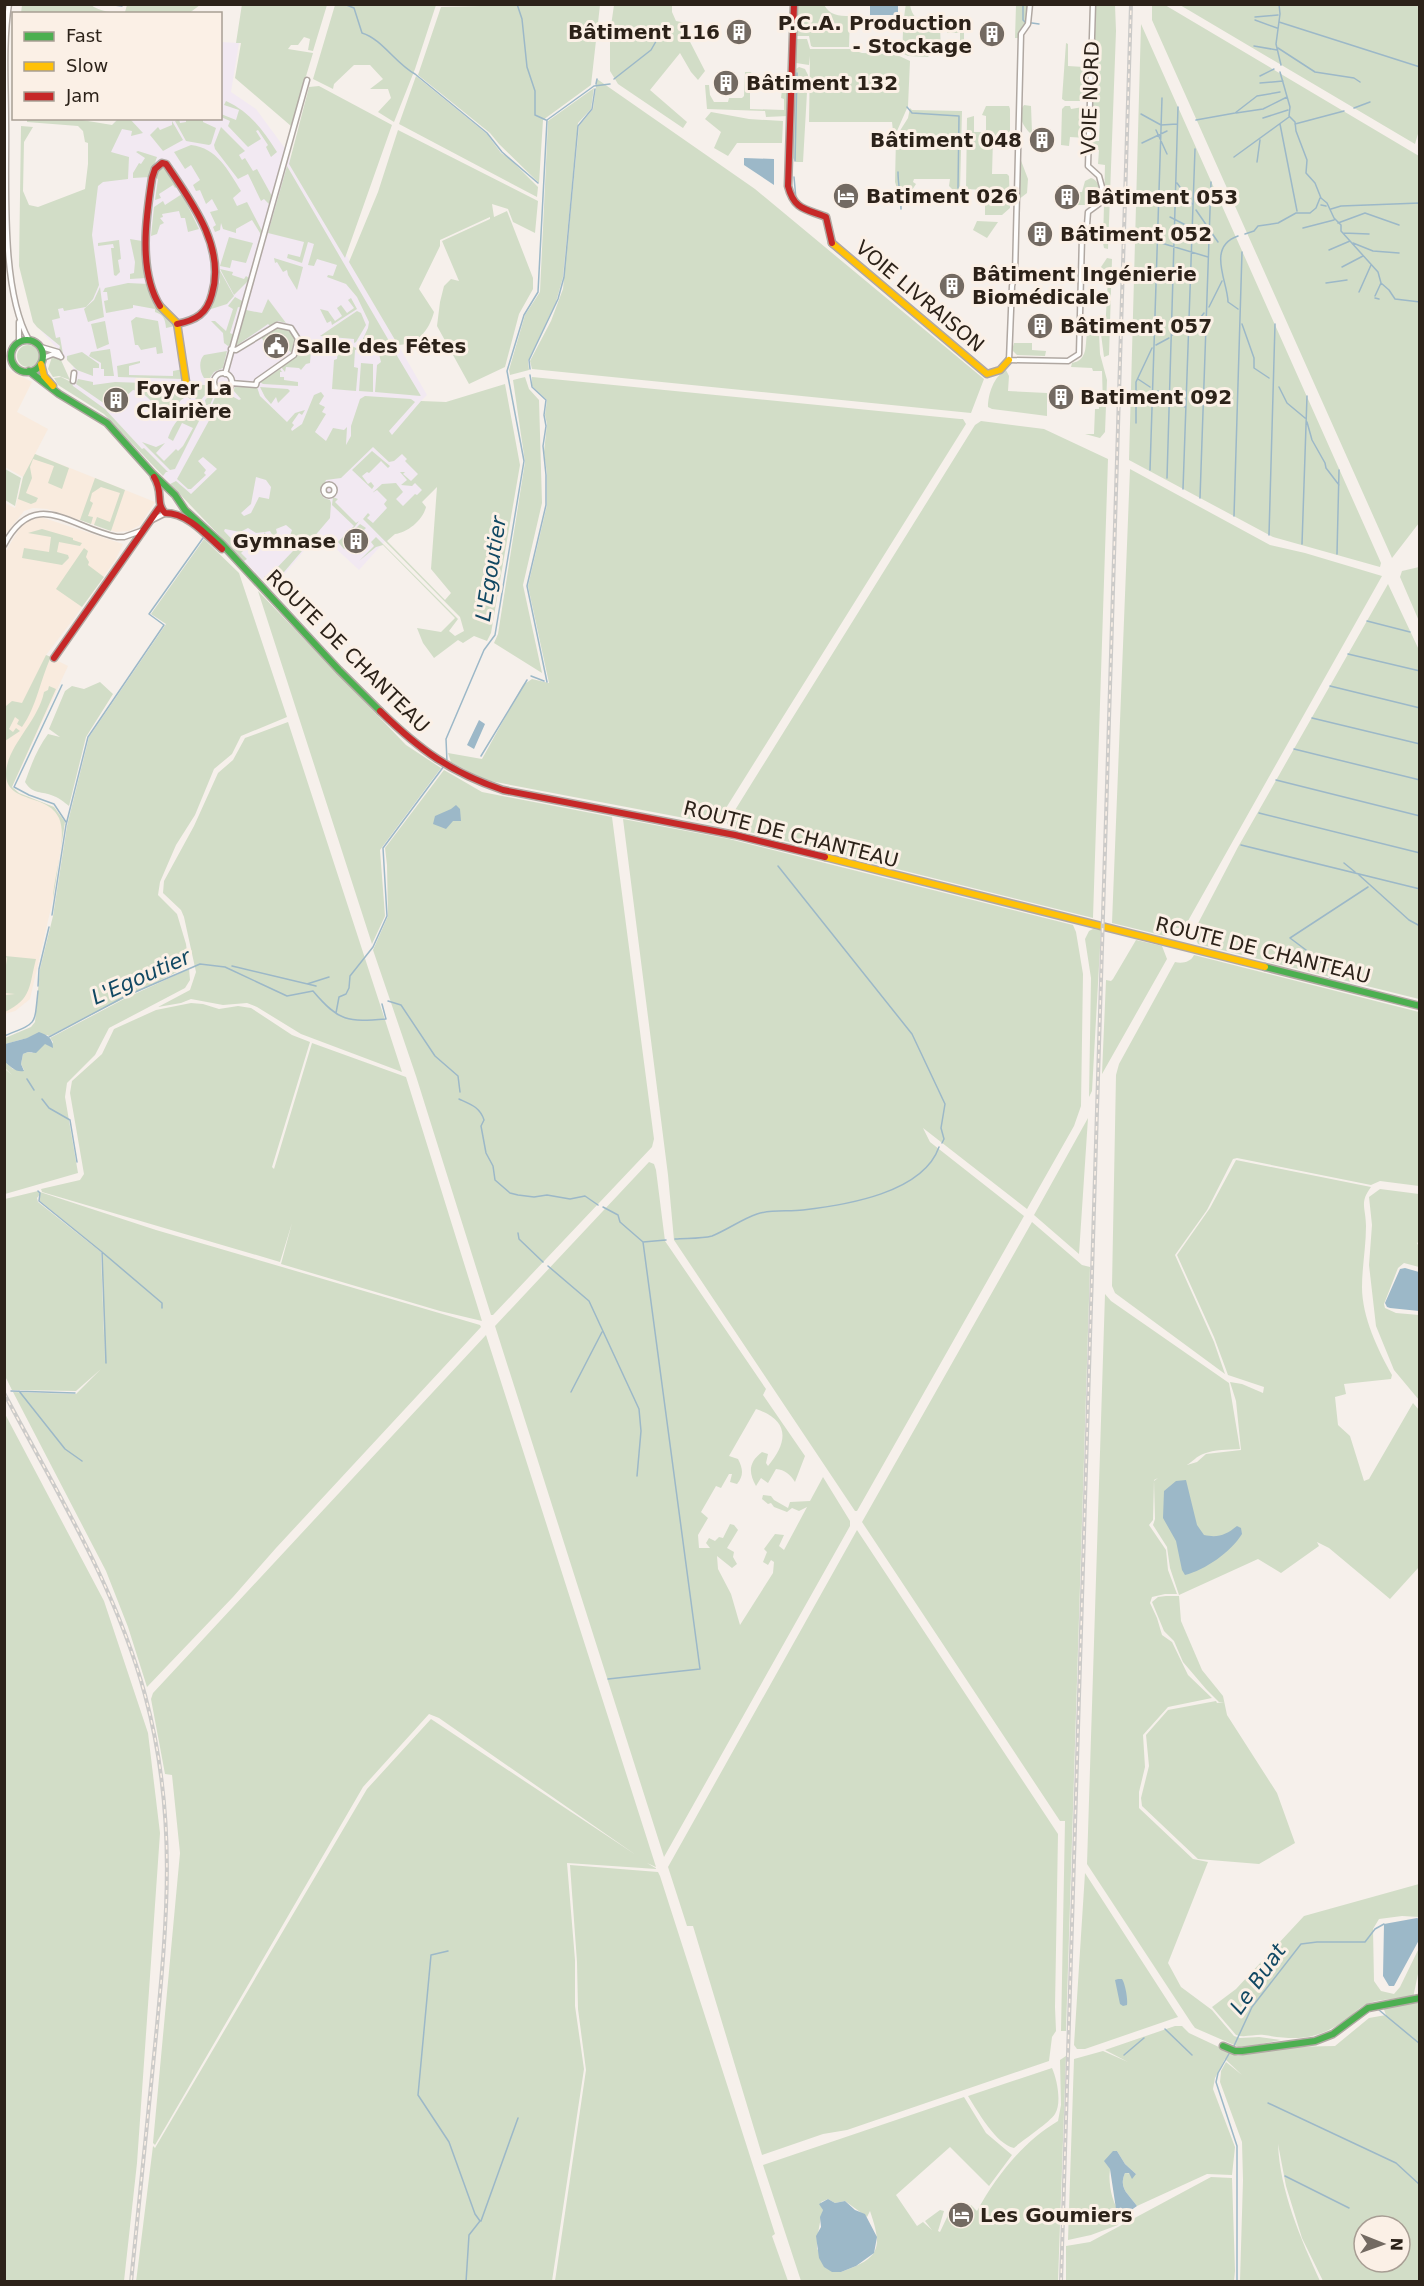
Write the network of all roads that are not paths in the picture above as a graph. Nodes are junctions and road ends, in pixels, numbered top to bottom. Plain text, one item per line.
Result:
1 (9, 4) edge
2 (794, 4) edge
3 (1029, 4) edge
4 (1094, 4) edge
5 (307, 80) dead end
6 (18, 313) junction
7 (177, 324) junction
8 (29, 340) junction
9 (19, 342) junction
10 (41, 347) junction
11 (231, 349) junction
12 (12, 352) junction
13 (4, 356) edge
14 (1009, 360) junction
15 (42, 361) junction
16 (4, 363) edge
17 (14, 364) junction
18 (29, 371) junction
19 (74, 373) dead end
20 (225, 374) junction
21 (73, 381) dead end
22 (186, 382) dead end
23 (231, 383) junction
24 (73, 401) junction
25 (152, 474) junction
26 (173, 493) junction
27 (160, 497) junction
28 (179, 504) junction
29 (159, 508) junction
30 (170, 513) junction
31 (143, 529) junction
32 (4, 545) edge
33 (233, 558) junction
34 (54, 658) dead end
35 (1419, 1005) edge
36 (1419, 1998) edge
37 (1223, 2046) dead end

1 - 6 street
2 - 14 main road, VOIE LIVRAISON
3 - 14 street
4 - 14 street, VOIE NORD
5 - 11 street
6 - 8 street
6 - 9 street
7 - 7 main road
7 - 22 main road
8 - 9 main road
8 - 10 main road
9 - 12 main road
10 - 15 main road
10 - 15 street
11 - 20 street
11 - 23 street
12 - 13 main road
12 - 17 main road
15 - 18 main road
15 - 24 main road, ROUTE DE CHANTEAU
16 - 17 main road
17 - 18 main road
18 - 24 main road, ROUTE DE CHANTEAU
19 - 21 street
20 - 23 street
20 - 23 street
24 - 25 main road, ROUTE DE CHANTEAU
25 - 26 main road, ROUTE DE CHANTEAU
25 - 27 main road, ROUTE DE CHANTEAU
26 - 27 main road
26 - 28 main road, ROUTE DE CHANTEAU
27 - 29 main road, ROUTE DE CHANTEAU
28 - 30 main road
28 - 33 main road, ROUTE DE CHANTEAU
29 - 30 main road, ROUTE DE CHANTEAU
29 - 31 main road
30 - 31 street
30 - 33 main road, ROUTE DE CHANTEAU
31 - 32 street
31 - 34 main road
33 - 35 main road, ROUTE DE CHANTEAU
36 - 37 main road

